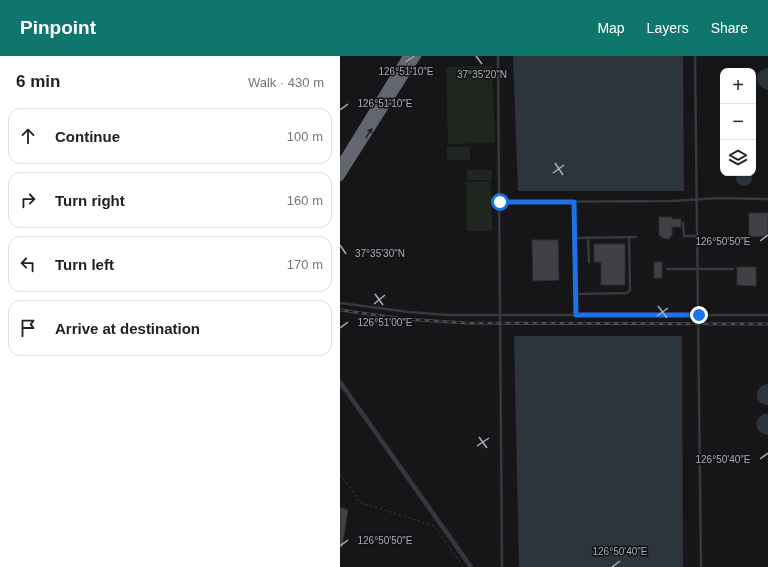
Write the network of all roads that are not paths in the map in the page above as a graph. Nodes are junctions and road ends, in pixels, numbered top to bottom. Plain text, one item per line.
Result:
1 (407, 56) edge
2 (417, 56) edge
3 (498, 56) edge
4 (695, 56) edge
5 (340, 165) edge
6 (340, 177) edge
7 (697, 199) junction
8 (768, 199) edge
9 (500, 202) junction
10 (574, 202) junction
11 (683, 223) dead end
12 (636, 236) dead end
13 (697, 236) junction
14 (629, 237) junction
15 (575, 238) junction
16 (588, 238) junction
17 (589, 262) dead end
18 (667, 269) dead end
19 (698, 269) junction
20 (733, 269) dead end
21 (576, 294) junction
22 (340, 303) edge
23 (500, 315) junction
24 (576, 315) junction
25 (699, 315) junction
26 (768, 315) edge
27 (340, 382) edge
28 (471, 567) edge
29 (502, 567) edge
30 (701, 567) edge

1 - 5 highway
6 -> 2 highway
3 - 9 lane
4 - 7 lane
7 - 8 lane
7 - 10 lane
7 - 13 lane
9 - 10 lane
9 - 23 lane
10 - 15 lane
11 - 13 lane
12 - 14 lane
13 - 19 lane
14 - 16 lane
14 - 21 lane
15 - 16 lane
15 - 21 lane
16 - 17 lane
18 - 19 lane
19 - 20 lane
19 - 25 lane
21 - 24 lane
22 - 23 lane
23 - 24 lane
23 - 29 lane
24 - 25 lane
25 - 26 lane
25 - 30 lane
27 - 28 street

